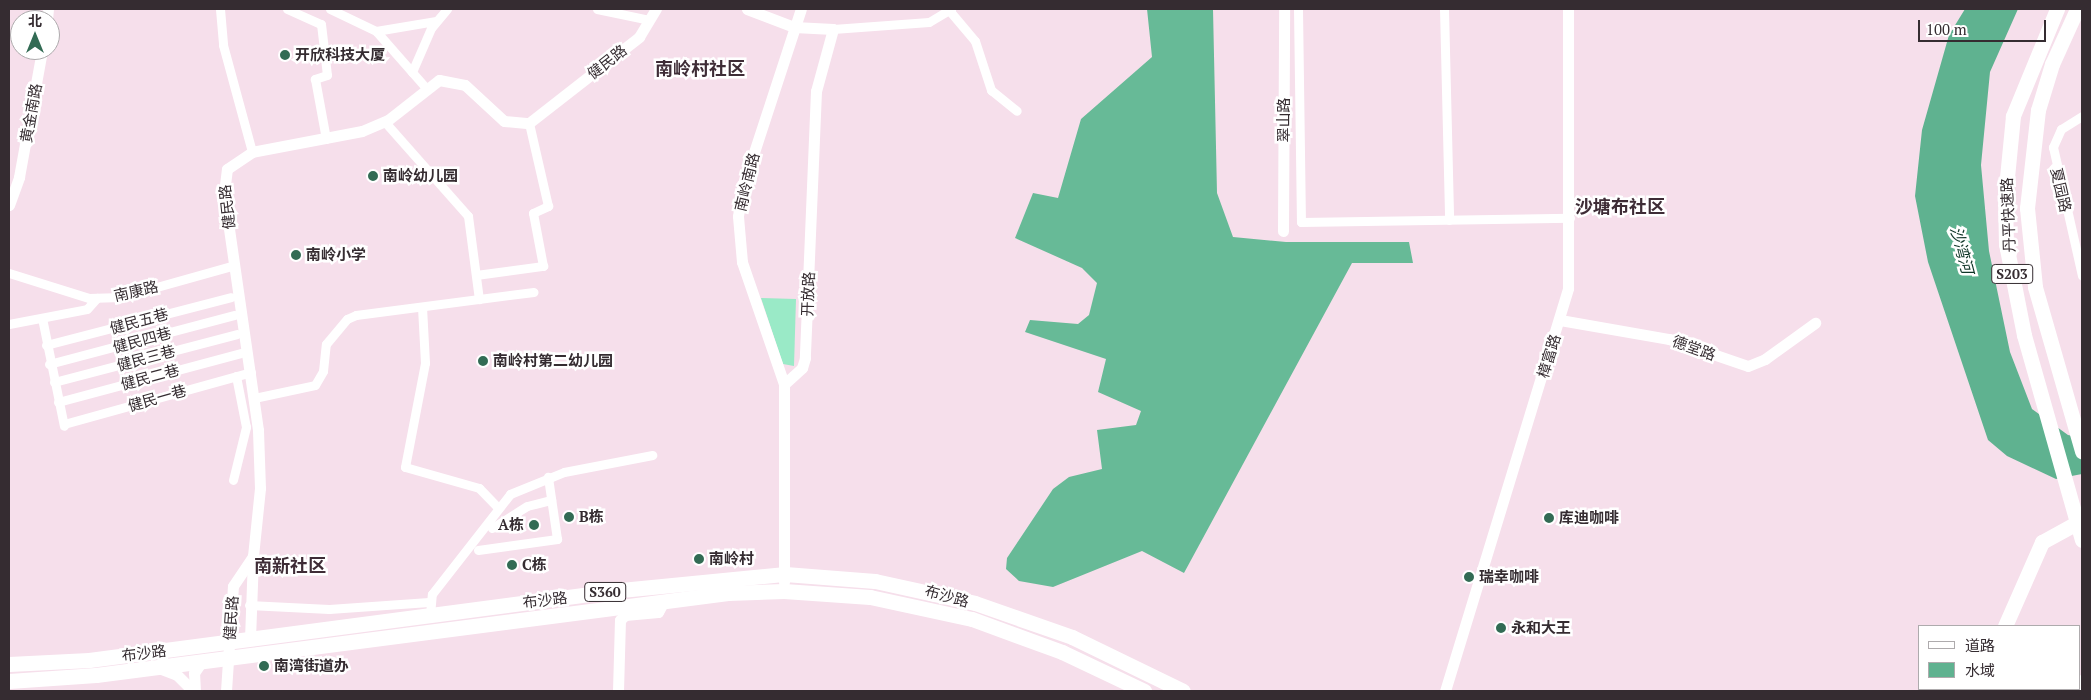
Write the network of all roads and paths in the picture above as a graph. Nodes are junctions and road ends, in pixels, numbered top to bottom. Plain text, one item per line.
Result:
1 (220, 9) edge
2 (287, 9) edge
3 (330, 9) edge
4 (447, 9) edge
5 (597, 9) edge
6 (656, 9) edge
7 (747, 9) edge
8 (800, 9) edge
9 (949, 9) edge
10 (1284, 9) edge
11 (1298, 9) edge
12 (1444, 9) edge
13 (1568, 9) edge
14 (2051, 9) edge
15 (2057, 9) edge
16 (2077, 9) edge
17 (2082, 18) edge
18 (650, 20) junction
19 (436, 21) junction
20 (794, 27) junction
21 (833, 29) junction
22 (376, 31) junction
23 (2045, 32) junction
24 (40, 60) edge
25 (412, 72) junction
26 (426, 88) junction
27 (1018, 111) dead end
28 (2082, 116) edge
29 (384, 121) junction
30 (529, 123) junction
31 (326, 139) junction
32 (252, 152) junction
33 (2030, 154) junction
34 (9, 205) edge
35 (1570, 218) junction
36 (1449, 220) junction
37 (1283, 231) dead end
38 (235, 265) junction
39 (9, 273) edge
40 (476, 275) junction
41 (2082, 276) edge
42 (534, 292) dead end
43 (232, 297) dead end
44 (97, 298) junction
45 (479, 299) junction
46 (422, 307) junction
47 (235, 315) dead end
48 (42, 318) junction
49 (1560, 320) junction
50 (1815, 322) dead end
51 (9, 324) edge
52 (237, 334) dead end
53 (46, 345) junction
54 (241, 353) dead end
55 (50, 364) junction
56 (251, 372) junction
57 (236, 376) junction
58 (54, 382) junction
59 (784, 384) junction
60 (254, 398) junction
61 (58, 402) junction
62 (2082, 450) edge
63 (652, 455) dead end
64 (228, 461) dead end
65 (237, 466) junction
66 (548, 477) junction
67 (234, 480) dead end
68 (551, 500) junction
69 (498, 508) junction
70 (519, 511) junction
71 (2082, 520) edge
72 (520, 522) dead end
73 (492, 528) dead end
74 (2082, 540) edge
75 (478, 550) dead end
76 (253, 556) junction
77 (785, 574) junction
78 (784, 591) junction
79 (664, 601) junction
80 (249, 605) junction
81 (430, 609) junction
82 (2005, 625) edge
83 (250, 639) junction
84 (202, 661) junction
85 (9, 664) edge
86 (155, 668) junction
87 (9, 681) edge
88 (194, 691) edge
89 (226, 691) edge
90 (618, 691) edge
91 (1144, 691) edge
92 (1183, 691) edge
93 (1445, 691) edge

1 - 32 street
2 - 31 street
3 - 22 street
4 - 19 street
5 - 18 street
6 - 18 street, 健民路
7 - 20 street
8 - 20 street, 南岭南路
9 - 21 street
9 - 27 street
10 - 37 street, 翠山路
11 - 36 street
12 - 36 street
13 - 35 street, 樟富路
14 - 23 main road
15 - 23 main road, 丹平快速路 / S203
16 - 33 main road, 丹平快速路 / S203
17 - 33 main road
18 - 30 street, 健民路
19 - 22 street
19 - 25 street
20 - 21 street
20 - 59 street, 南岭南路
21 - 59 street, 开放路
22 - 25 street
23 - 74 main road, 丹平快速路 / S203
24 - 34 street, 黄金南路
25 - 26 street
26 - 29 street, 健民路
26 - 30 street, 健民路
28 - 41 street, 夏园路
29 - 31 street, 健民路
29 - 40 street
30 - 40 street
31 - 32 street, 健民路
32 - 38 street, 健民路
33 - 62 main road, 丹平快速路 / S203
35 - 36 street
35 - 49 street, 樟富路
38 - 44 street, 南康路
38 - 56 street, 健民路
39 - 44 street, 南康路
40 - 45 street
42 - 45 street
43 - 53 street, 健民五巷
44 - 48 street
45 - 46 street
46 - 60 street
46 - 69 street
47 - 55 street, 健民四巷
48 - 51 street
48 - 53 street
49 - 50 street, 德堂路
49 - 93 street, 樟富路
52 - 58 street, 健民三巷
53 - 55 street
54 - 61 street, 健民二巷
55 - 58 street
56 - 57 street, 健民一巷
56 - 60 street, 健民路
57 - 61 street, 健民一巷
57 - 65 street
58 - 61 street
59 - 77 street
60 - 76 street, 健民路
63 - 66 street
64 - 65 street
65 - 67 street
66 - 68 street
66 - 69 street
68 - 70 street
68 - 75 street
69 - 81 street
70 - 72 street
70 - 73 street
71 - 82 main road
76 - 80 street
76 - 89 street, 健民路
77 - 78 street
77 - 81 main road, 布沙路 / S360
77 - 92 main road, 布沙路 / S360
78 - 79 main road, 布沙路 / S360
78 - 91 main road, 布沙路 / S360
79 - 84 main road, 布沙路 / S360
79 - 90 street
80 - 81 street
80 - 83 street
81 - 83 main road, 布沙路 / S360
83 - 85 main road, 布沙路 / S360
84 - 86 main road, 布沙路 / S360
84 - 88 street
86 - 87 main road, 布沙路 / S360
86 - 88 street

